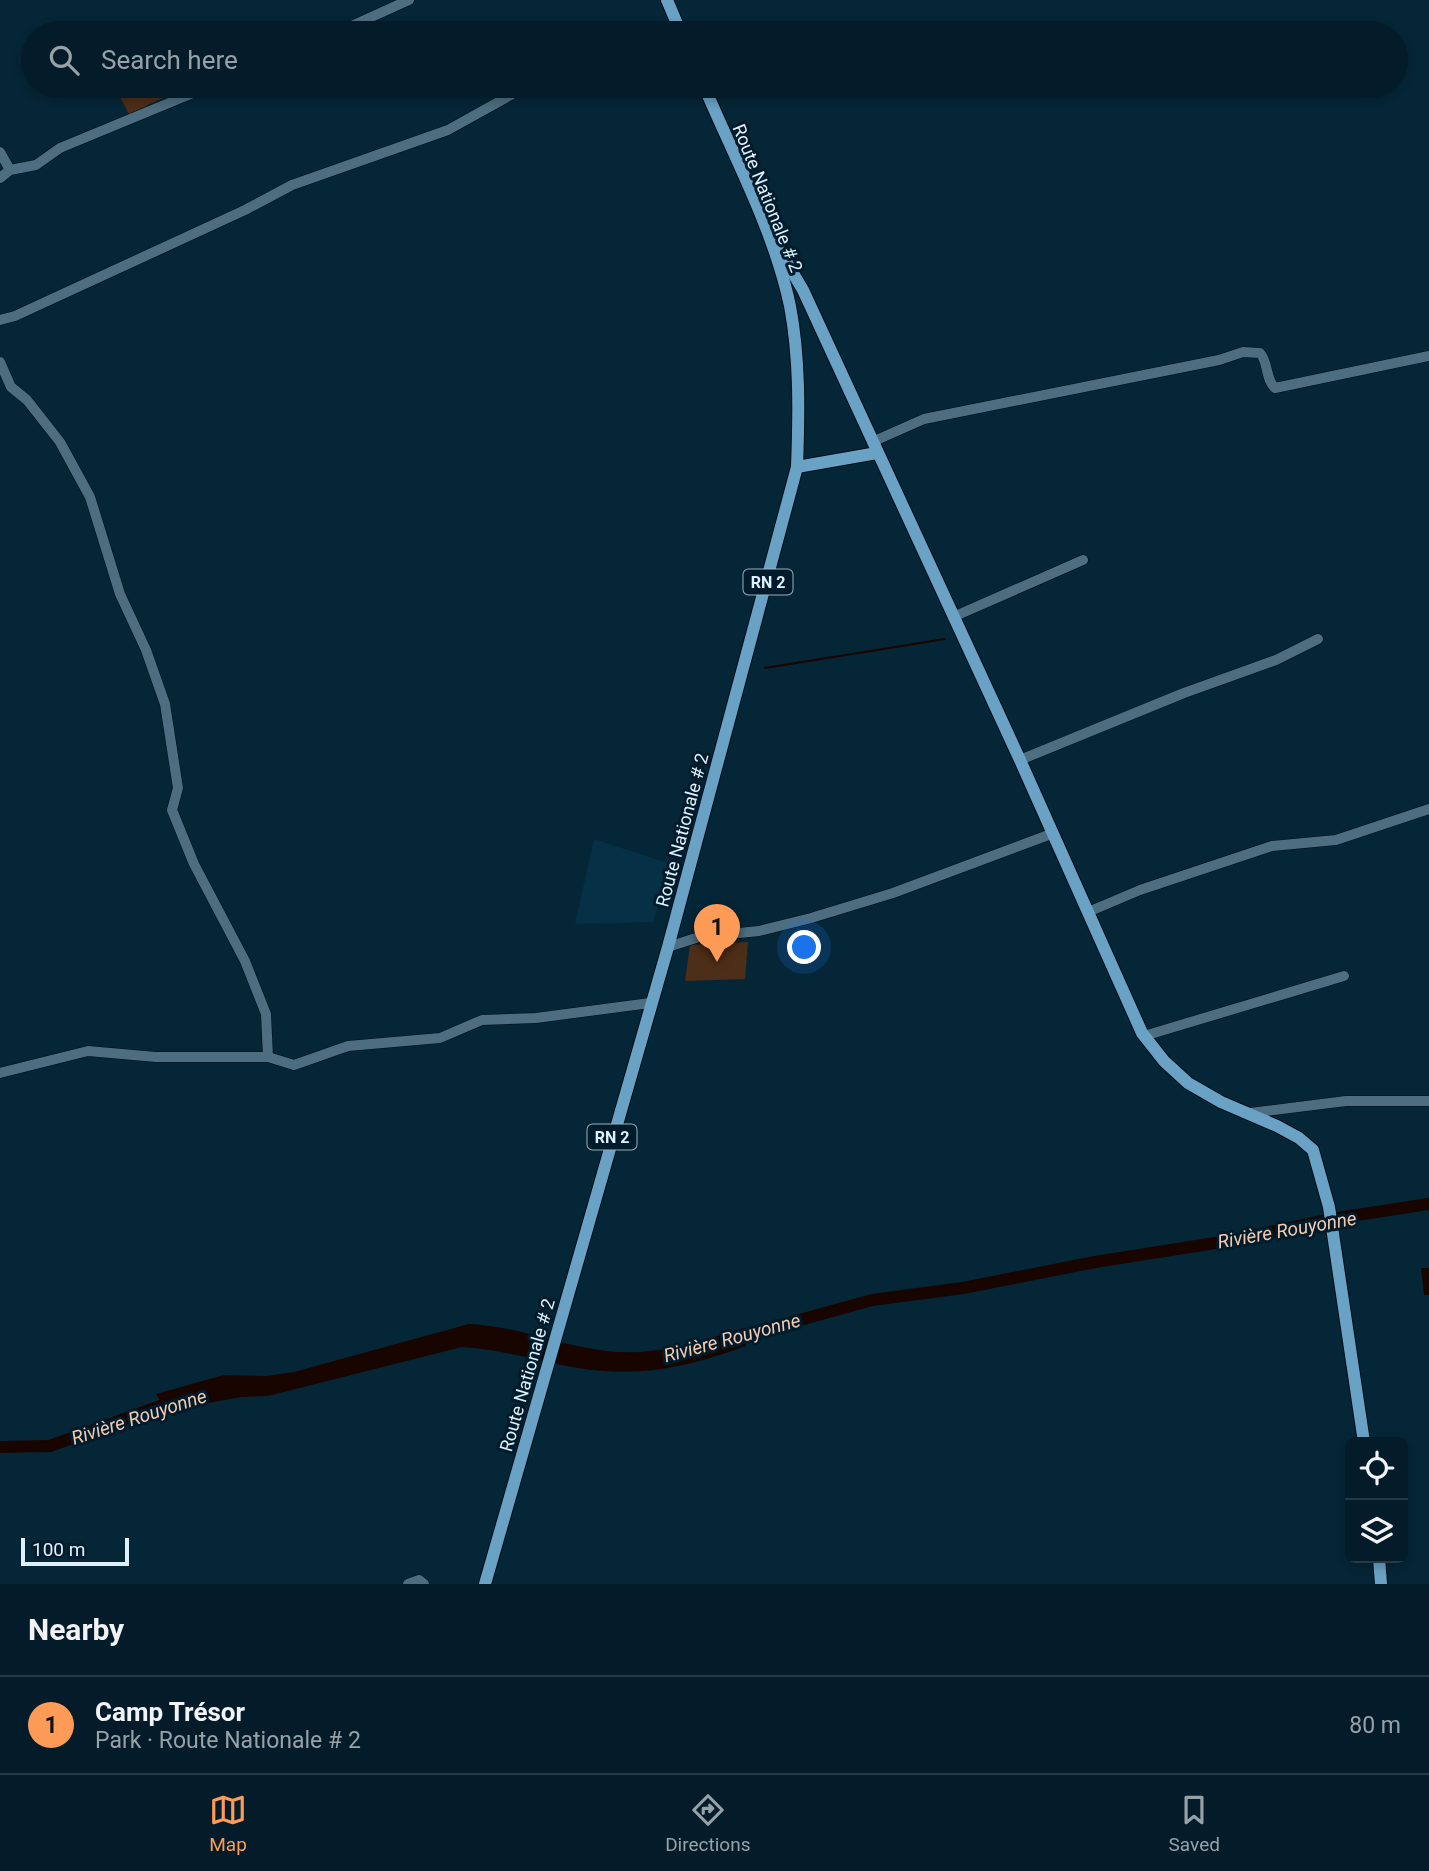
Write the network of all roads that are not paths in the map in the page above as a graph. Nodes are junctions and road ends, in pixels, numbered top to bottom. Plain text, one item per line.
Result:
1 (409, 0) edge
2 (667, 0) edge
3 (363, 21) edge
4 (676, 21) edge
5 (181, 98) edge
6 (505, 98) edge
7 (709, 98) edge
8 (0, 152) edge
9 (10, 170) junction
10 (0, 178) edge
11 (758, 212) junction
12 (0, 320) edge
13 (1429, 356) edge
14 (0, 362) edge
15 (874, 448) junction
16 (797, 467) junction
17 (1083, 561) dead end
18 (953, 617) junction
19 (1318, 639) dead end
20 (1020, 760) junction
21 (1429, 809) edge
22 (1051, 834) junction
23 (1088, 912) junction
24 (668, 947) junction
25 (1344, 976) dead end
26 (650, 1003) junction
27 (1144, 1036) junction
28 (268, 1057) junction
29 (0, 1073) edge
30 (1429, 1101) edge
31 (1250, 1113) junction
32 (1363, 1437) edge
33 (1379, 1563) edge
34 (408, 1584) edge
35 (424, 1584) edge
36 (485, 1584) edge
37 (1381, 1584) edge

1 - 3 street
2 - 4 main road
5 - 9 street
6 - 12 street
7 - 11 main road, Route Nationale # 2 / RN 2
8 - 9 street
9 - 10 street
11 - 15 main road
11 - 16 main road, Route Nationale # 2 / RN 2
13 - 15 street
14 - 28 street
15 - 16 main road
15 - 18 main road
16 - 24 main road, Route Nationale # 2 / RN 2
17 - 18 street
18 - 20 main road
19 - 20 street
20 - 22 main road
21 - 23 street
22 - 23 main road
22 - 24 street
23 - 27 main road
24 - 26 main road, Route Nationale # 2 / RN 2
25 - 27 street
26 - 28 street
26 - 36 main road, Route Nationale # 2 / RN 2
27 - 31 main road
28 - 29 street
30 - 31 street
31 - 32 main road
33 - 37 main road
34 - 35 street

